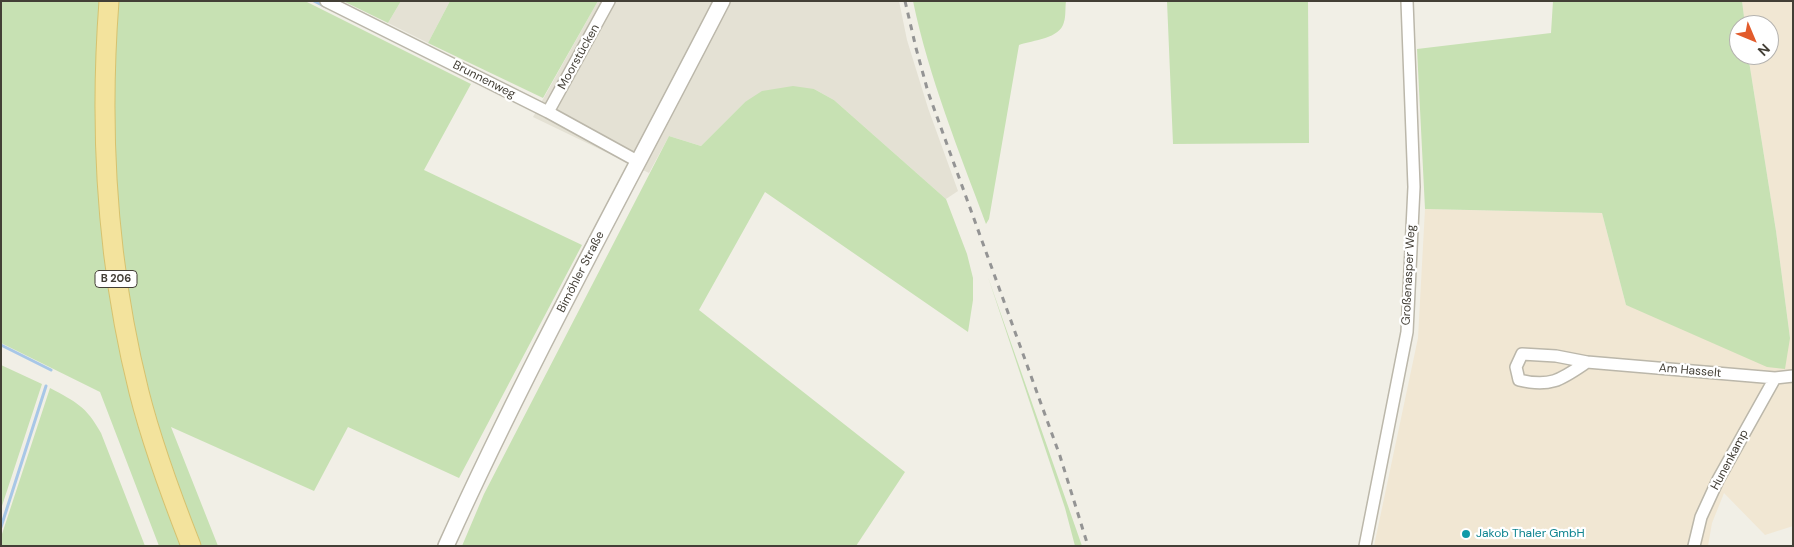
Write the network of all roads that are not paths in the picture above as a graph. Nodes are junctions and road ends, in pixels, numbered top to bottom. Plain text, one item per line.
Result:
1 (109, 1) edge
2 (326, 1) edge
3 (609, 1) edge
4 (722, 1) edge
5 (1407, 1) edge
6 (548, 112) junction
7 (639, 162) junction
8 (1587, 362) junction
9 (1793, 376) edge
10 (1775, 378) junction
11 (190, 546) edge
12 (446, 546) edge
13 (1365, 546) edge
14 (1694, 546) edge

1 - 11 main road, B 206
2 - 6 street, Brunnenweg
3 - 6 street, Moorstücken
4 - 7 street, Bimöhler Straße
5 - 13 street, Großenasper Weg
6 - 7 street, Brunnenweg
7 - 12 street, Bimöhler Straße
8 - 8 street, Am Hasselt
8 - 10 street, Am Hasselt
9 - 10 street, Am Hasselt
10 - 14 street, Hunenkamp

